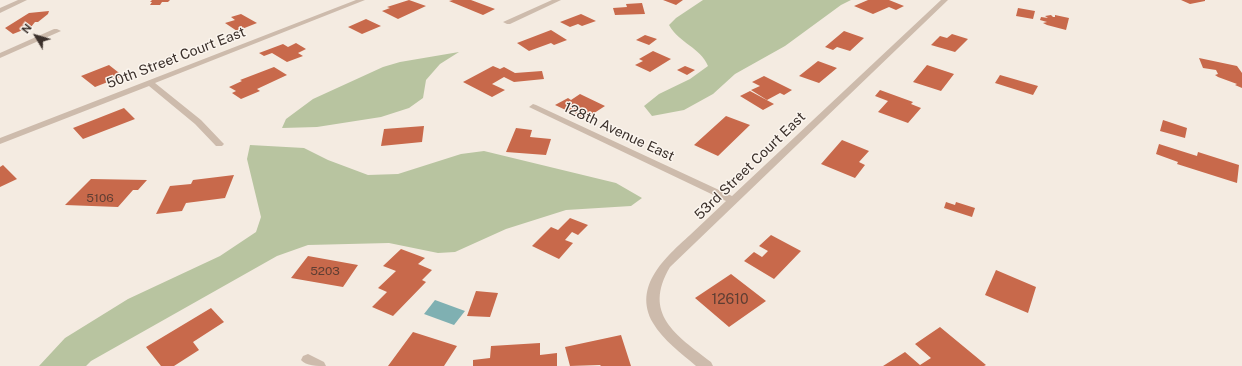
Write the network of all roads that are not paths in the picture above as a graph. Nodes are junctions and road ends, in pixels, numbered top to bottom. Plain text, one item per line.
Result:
1 (24, 0) edge
2 (362, 0) edge
3 (558, 0) edge
4 (945, 0) edge
5 (0, 11) edge
6 (507, 22) dead end
7 (57, 31) dead end
8 (0, 56) edge
9 (150, 83) junction
10 (533, 108) dead end
11 (0, 141) edge
12 (219, 144) dead end
13 (734, 201) junction
14 (706, 366) edge

1 - 5 street
2 - 9 street, 50th Street Court East
3 - 6 street
4 - 13 street, 53rd Street Court East
7 - 8 street
9 - 11 street, 50th Street Court East
9 - 12 street
10 - 13 street, 128th Avenue East
13 - 14 street, 53rd Street Court East

